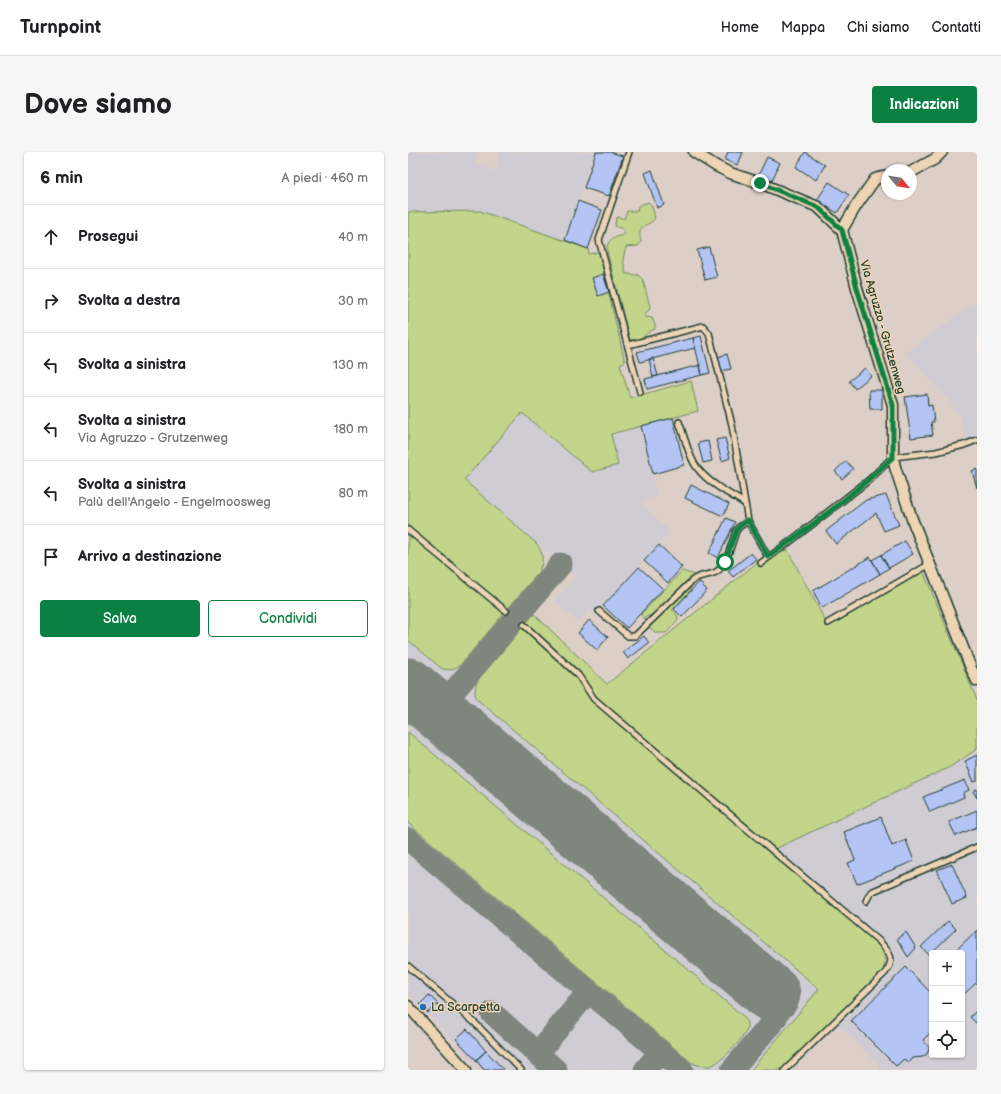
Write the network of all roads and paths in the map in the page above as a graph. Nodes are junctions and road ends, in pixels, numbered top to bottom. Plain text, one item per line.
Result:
1 (629, 152) edge
2 (694, 152) edge
3 (942, 152) edge
4 (917, 169) edge
5 (881, 178) edge
6 (842, 230) junction
7 (628, 345) junction
8 (640, 392) dead end
9 (679, 422) dead end
10 (977, 440) edge
11 (893, 457) junction
12 (744, 503) junction
13 (748, 520) junction
14 (408, 530) edge
15 (768, 557) junction
16 (761, 563) dead end
17 (930, 564) junction
18 (599, 610) dead end
19 (506, 611) dead end
20 (828, 623) dead end
21 (524, 625) dead end
22 (977, 681) edge
23 (977, 847) edge
24 (866, 901) dead end
25 (408, 966) edge
26 (408, 1006) edge
27 (466, 1070) edge
28 (521, 1070) edge
29 (785, 1070) edge

1 - 7 lane
2 - 6 street
3 - 4 street
5 - 6 street
6 - 11 street, Via Agruzzo - Grutzenweg
7 - 8 lane
7 - 12 lane
9 - 12 lane
10 - 11 lane
11 - 15 lane
11 - 17 street, Via Agruzzo - Grutzenweg
12 - 13 lane
13 - 15 lane
13 - 18 lane
14 - 19 lane
15 - 16 lane
17 - 20 lane
17 - 22 street, Via Agruzzo - Grutzenweg
21 - 29 lane
23 - 24 lane
25 - 28 lane
26 - 27 street

